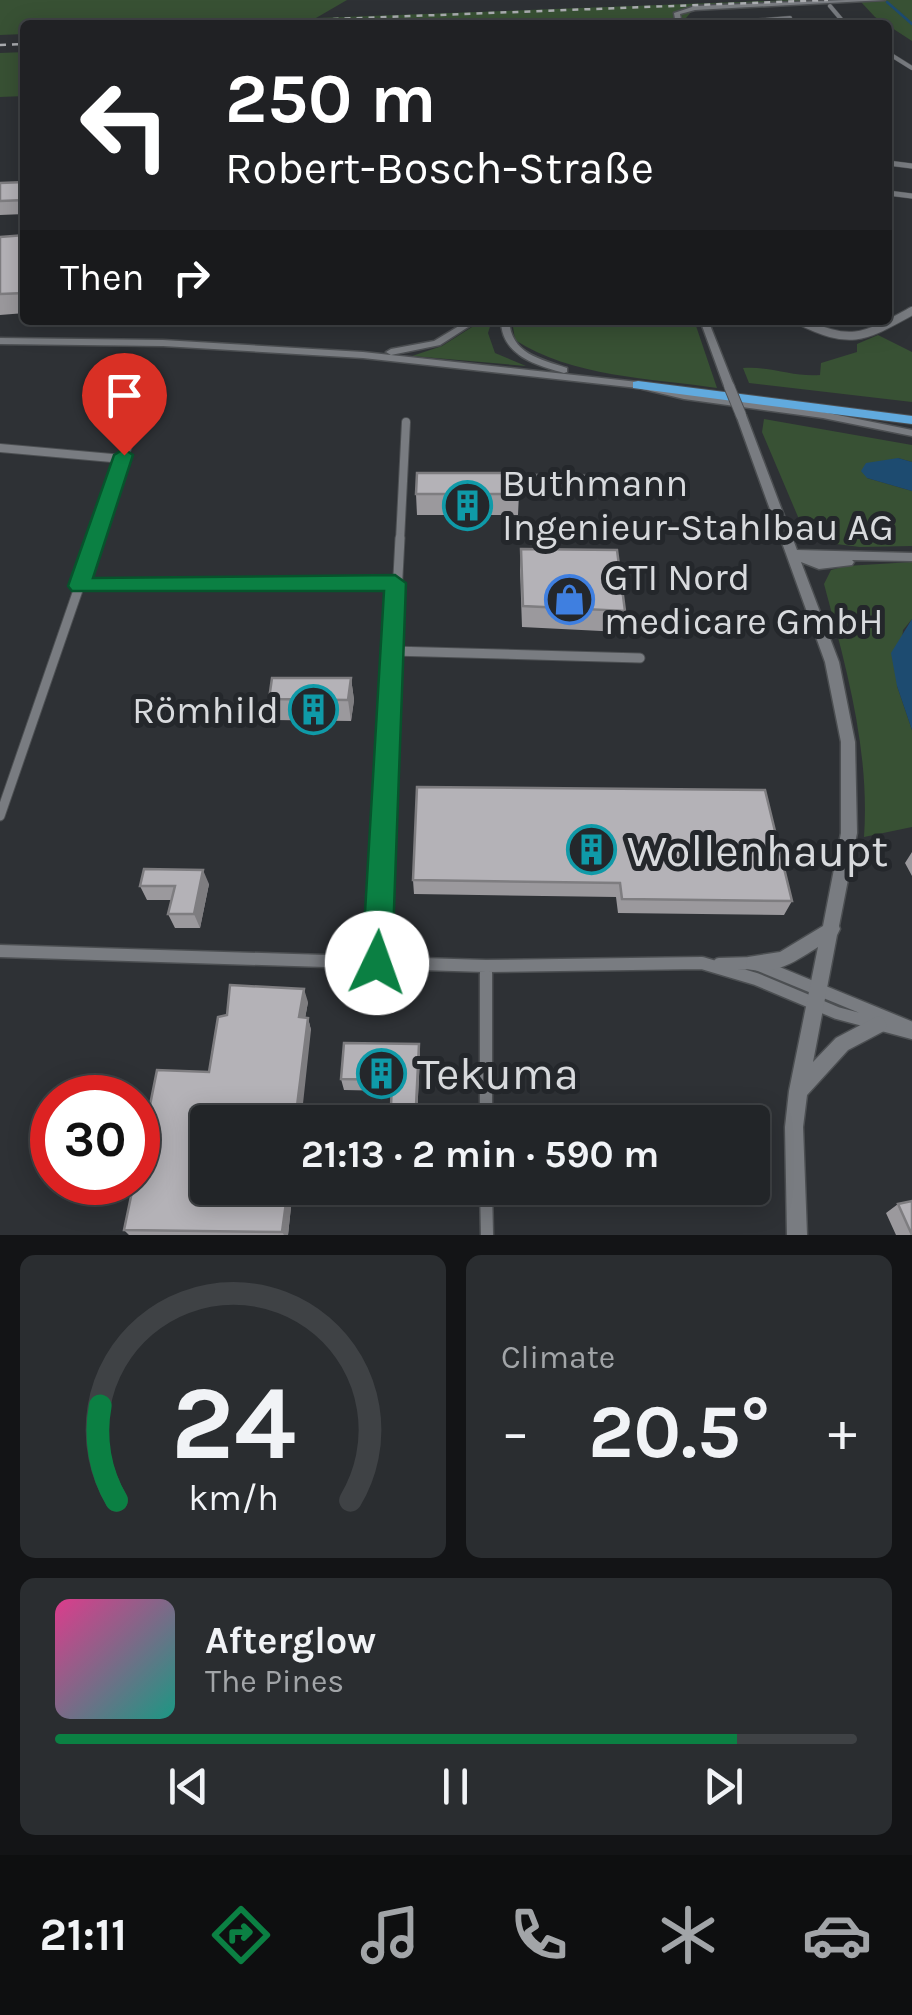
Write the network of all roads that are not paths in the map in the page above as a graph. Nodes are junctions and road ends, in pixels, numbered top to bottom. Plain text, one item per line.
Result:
1 (882, 0) edge
2 (782, 4) junction
3 (830, 6) dead end
4 (790, 18) joint
5 (678, 20) edge
6 (759, 20) edge
7 (842, 20) edge
8 (466, 325) edge
9 (506, 325) edge
10 (706, 325) edge
11 (807, 325) edge
12 (883, 325) edge
13 (0, 341) edge
14 (364, 354) junction
15 (590, 379) junction
16 (638, 385) junction
17 (149, 386) dead end
18 (912, 420) edge
19 (406, 422) dead end
20 (912, 433) edge
21 (0, 448) edge
22 (123, 458) junction
23 (498, 478) edge
24 (400, 479) junction
25 (416, 479) edge
26 (602, 479) dead end
27 (794, 554) junction
28 (912, 556) edge
29 (880, 557) junction
30 (834, 564) junction
31 (395, 583) junction
32 (80, 586) junction
33 (811, 600) junction
34 (392, 652) junction
35 (640, 658) dead end
36 (0, 816) edge
37 (832, 929) junction
38 (0, 951) edge
39 (377, 963) junction
40 (754, 963) junction
41 (716, 965) junction
42 (486, 966) junction
43 (816, 994) junction
44 (878, 1026) junction
45 (912, 1030) edge
46 (798, 1090) junction
47 (486, 1105) edge
48 (486, 1205) edge
49 (486, 1235) edge
50 (797, 1235) edge

1 - 2 main road
2 - 4 street
2 - 5 main road
3 - 7 street
4 - 6 street
8 - 14 main road
9 - 15 main road
10 - 27 main road, bridge
11 - 12 street
13 - 14 main road
14 - 15 main road
15 - 16 main road
16 - 18 highway
16 - 20 main road
17 - 22 street
19 - 24 street
21 - 22 street
22 - 32 street
23 - 26 street
24 - 25 street
24 - 31 street
27 - 29 main road
27 - 30 main road
27 - 33 main road
28 - 29 main road
29 - 30 main road
30 - 33 main road
31 - 32 street
31 - 34 street
32 - 36 street
33 - 37 main road
34 - 35 street
34 - 39 street
37 - 40 main road
37 - 43 main road
38 - 39 street
39 - 42 street
40 - 41 street
40 - 43 street
41 - 42 street
41 - 43 street
42 - 47 street
43 - 44 street
43 - 45 street
43 - 46 main road
44 - 45 street
44 - 46 main road
46 - 50 main road
48 - 49 street

